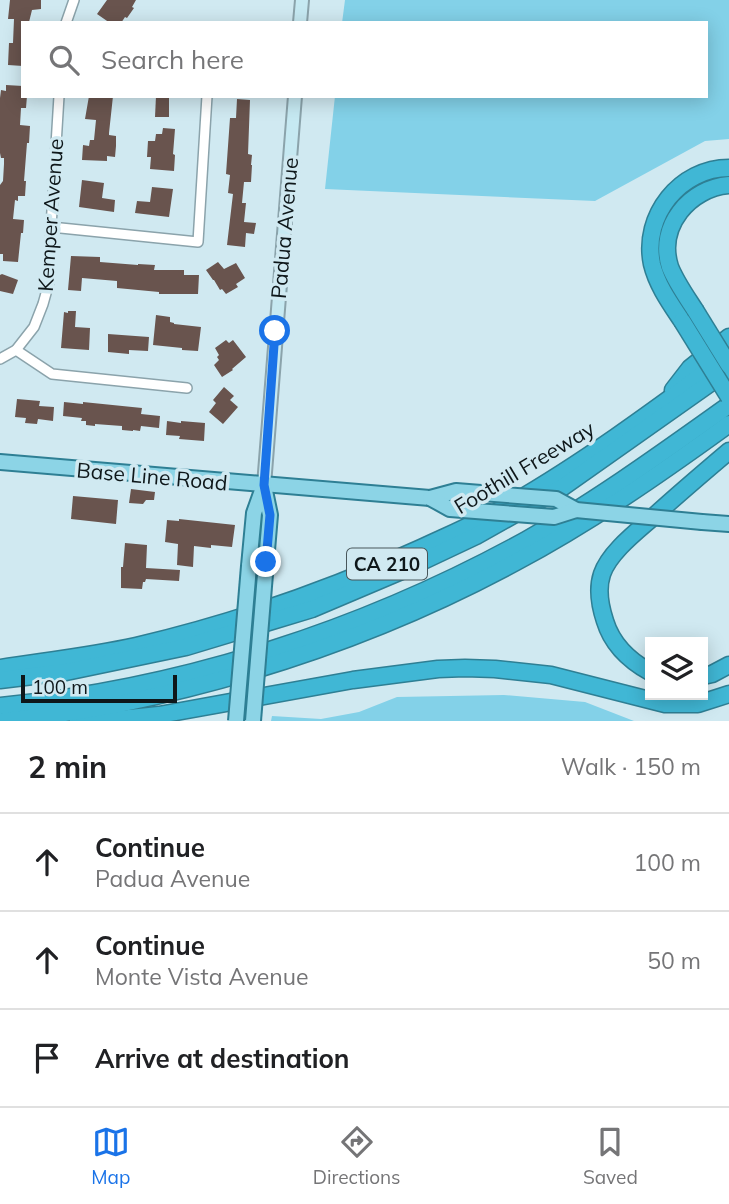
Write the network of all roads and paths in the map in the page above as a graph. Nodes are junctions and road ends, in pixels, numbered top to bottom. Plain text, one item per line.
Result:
1 (74, 0) edge
2 (302, 0) edge
3 (67, 21) edge
4 (300, 21) edge
5 (59, 98) edge
6 (207, 98) edge
7 (295, 98) edge
8 (729, 168) edge
9 (729, 185) edge
10 (51, 227) junction
11 (729, 337) edge
12 (16, 350) junction
13 (729, 356) edge
14 (0, 359) edge
15 (729, 365) edge
16 (729, 370) edge
17 (187, 388) dead end
18 (729, 397) edge
19 (664, 403) junction
20 (729, 405) edge
21 (729, 424) edge
22 (729, 451) edge
23 (0, 462) edge
24 (264, 485) junction
25 (729, 524) edge
26 (729, 666) edge
27 (0, 668) edge
28 (645, 669) edge
29 (708, 674) edge
30 (0, 680) edge
31 (729, 694) edge
32 (0, 706) edge
33 (54, 714) junction
34 (4, 721) edge
35 (236, 721) edge
36 (253, 721) edge

1 - 3 street
2 - 4 street
5 - 10 street, Kemper Avenue
6 - 10 street
7 - 24 street, Padua Avenue
8 - 18 highway, bridge
9 - 15 highway, bridge
10 - 12 street, Kemper Avenue
11 - 19 highway
12 - 14 street, Kemper Avenue
12 - 17 street
13 - 19 highway, Foothill Freeway / CA 210
16 - 30 highway
19 - 27 highway, Foothill Freeway / CA 210
20 - 32 highway
21 - 33 highway, CA 210
22 - 28 highway
23 - 24 main road, Base Line Road
24 - 25 main road, Base Line Road, bridge
24 - 35 main road, bridge
24 - 36 main road, bridge
26 - 29 highway
31 - 33 highway
33 - 34 highway, CA 210

